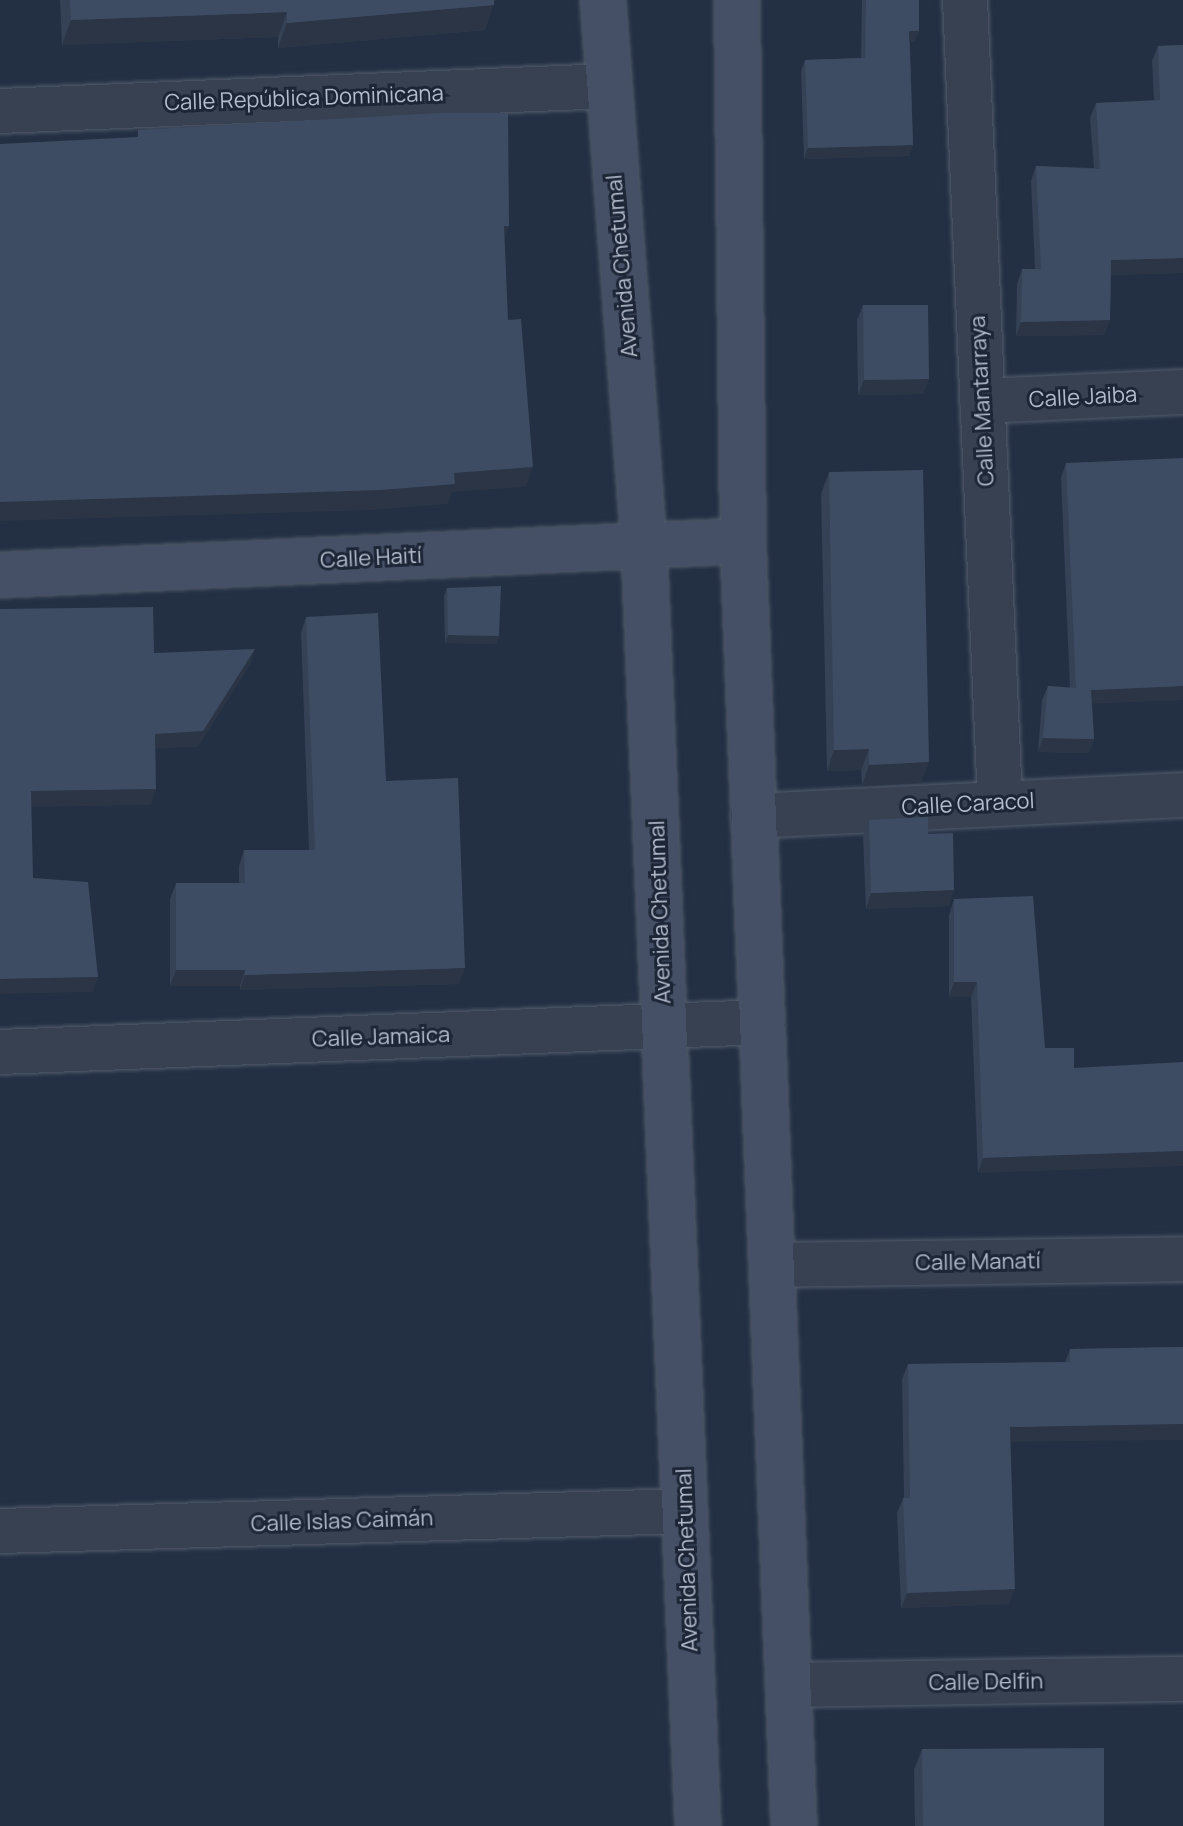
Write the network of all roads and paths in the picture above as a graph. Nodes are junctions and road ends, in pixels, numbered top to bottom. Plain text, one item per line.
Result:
1 (603, 0) edge
2 (737, 0) edge
3 (965, 0) edge
4 (608, 86) junction
5 (0, 111) edge
6 (1183, 392) edge
7 (982, 401) junction
8 (743, 541) junction
9 (644, 545) junction
10 (0, 575) edge
11 (1183, 795) edge
12 (1000, 802) junction
13 (753, 816) junction
14 (762, 1022) junction
15 (664, 1026) junction
16 (0, 1052) edge
17 (1183, 1259) edge
18 (772, 1265) junction
19 (684, 1511) junction
20 (0, 1531) edge
21 (1183, 1679) edge
22 (789, 1685) junction
23 (698, 1826) edge
24 (794, 1826) edge

1 - 4 main road, Avenida Chetumal
2 - 8 main road
3 - 7 street, Calle Mantarraya
4 - 5 street, Calle República Dominicana
4 - 9 main road, Avenida Chetumal
6 - 7 street, Calle Jaiba
7 - 12 street, Calle Mantarraya
8 - 9 main road, Calle Haití
8 - 13 main road
9 - 10 main road, Calle Haití
9 - 15 main road, Avenida Chetumal
11 - 12 street, Calle Caracol
12 - 13 street, Calle Caracol
13 - 14 main road
14 - 15 street, Calle Jamaica
14 - 18 main road
15 - 16 street, Calle Jamaica
15 - 19 main road, Avenida Chetumal
17 - 18 street, Calle Manatí
18 - 22 main road
19 - 20 street, Calle Islas Caimán
19 - 23 main road, Avenida Chetumal
21 - 22 street, Calle Delfin
22 - 24 main road

